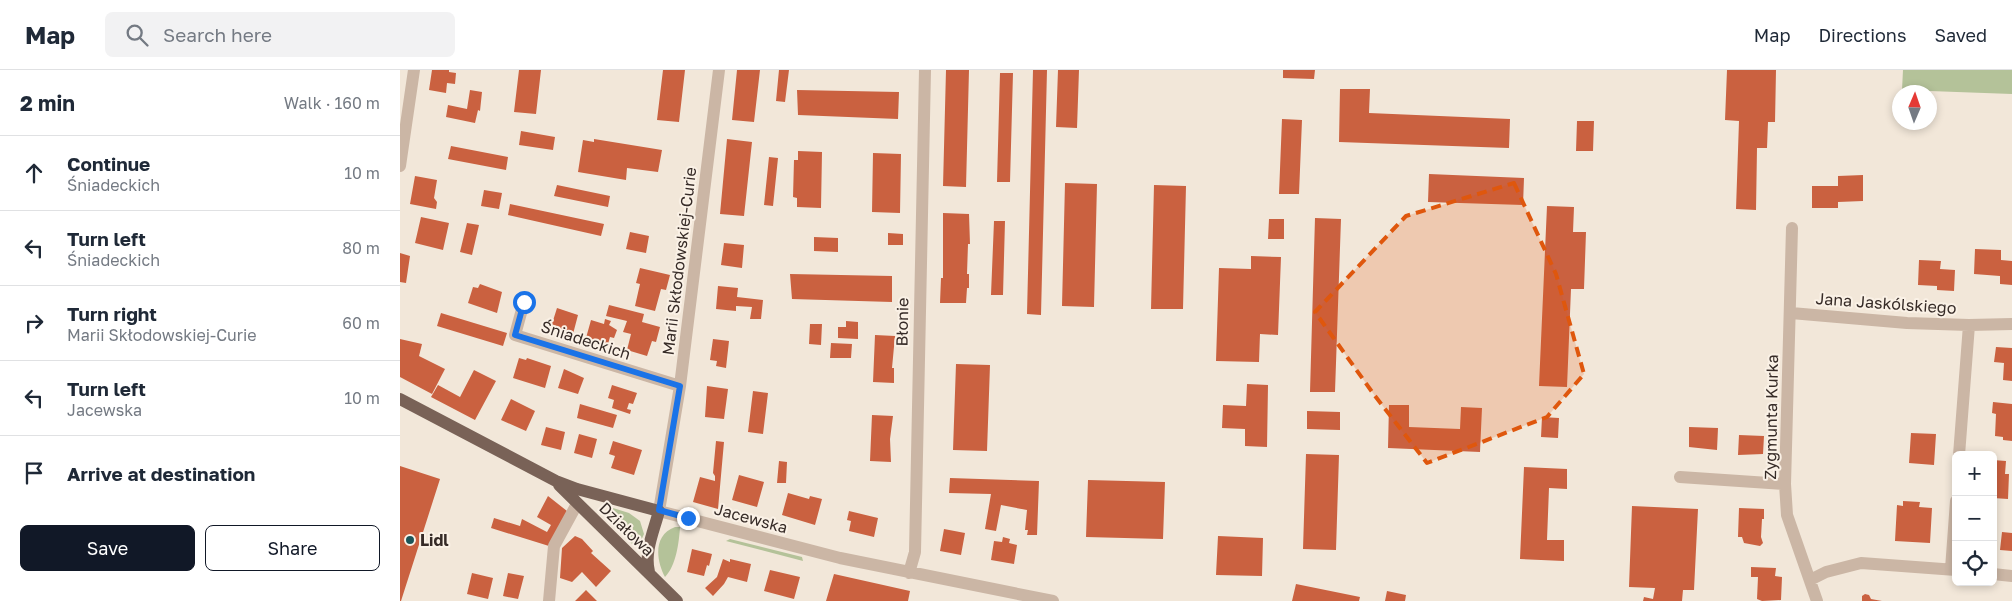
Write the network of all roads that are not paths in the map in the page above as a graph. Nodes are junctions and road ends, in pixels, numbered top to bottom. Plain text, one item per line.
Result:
1 (414, 70) edge
2 (719, 70) edge
3 (925, 70) edge
4 (400, 166) edge
5 (1792, 228) dead end
6 (524, 302) dead end
7 (1790, 313) junction
8 (2012, 324) edge
9 (1969, 325) junction
10 (680, 386) junction
11 (400, 399) edge
12 (1959, 451) edge
13 (1680, 477) dead end
14 (556, 481) junction
15 (1786, 484) junction
16 (577, 504) junction
17 (659, 510) junction
18 (1952, 570) edge
19 (649, 572) junction
20 (909, 574) junction
21 (1997, 574) edge
22 (2012, 576) edge
23 (1810, 580) junction
24 (549, 601) edge
25 (677, 601) edge
26 (1053, 601) edge
27 (1817, 601) edge

1 - 4 street
2 - 10 street, Marii Skłodowskiej-Curie
3 - 20 street, Błonie
5 - 7 street, Zygmunta Kurka
6 - 10 street, Śniadeckich
7 - 9 street, Jana Jaskólskiego
7 - 15 street, Zygmunta Kurka
8 - 9 street
9 - 12 street, Jana Jaskólskiego
10 - 17 street, Marii Skłodowskiej-Curie
11 - 14 main road, Jacewska
13 - 15 street
14 - 16 main road, Działowa
14 - 17 main road, Jacewska
15 - 23 street, Zygmunta Kurka
16 - 19 main road, Działowa
16 - 24 street
17 - 19 main road, Marii Skłodowskiej-Curie
17 - 20 street, Jacewska
18 - 23 street
19 - 25 main road, Działowa
20 - 26 street, Jacewska
21 - 22 street
23 - 27 street, Zygmunta Kurka

